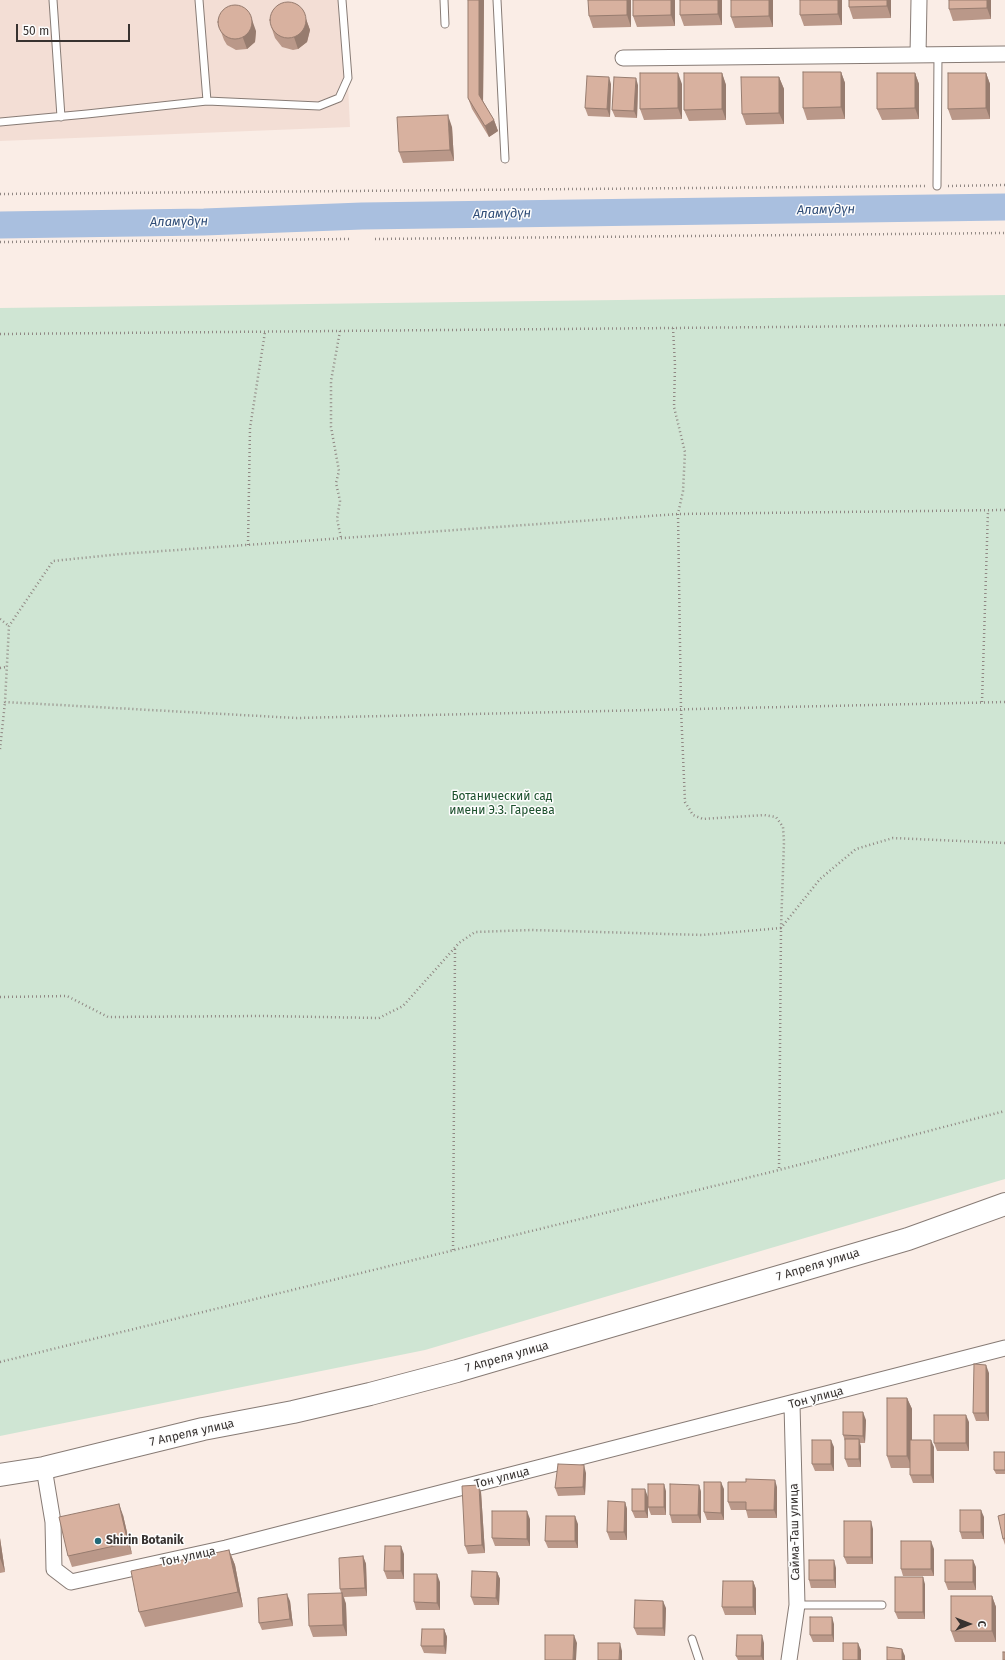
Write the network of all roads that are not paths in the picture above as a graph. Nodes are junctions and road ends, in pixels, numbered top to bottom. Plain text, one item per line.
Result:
1 (52, 0) edge
2 (199, 0) edge
3 (342, 0) edge
4 (444, 0) edge
5 (497, 0) edge
6 (919, 0) edge
7 (445, 24) dead end
8 (1005, 54) edge
9 (918, 55) junction
10 (938, 55) junction
11 (623, 58) dead end
12 (207, 101) junction
13 (61, 117) junction
14 (0, 122) edge
15 (505, 159) dead end
16 (937, 186) road end
17 (1005, 1204) edge
18 (1005, 1348) edge
19 (792, 1404) junction
20 (44, 1468) junction
21 (0, 1475) edge
22 (797, 1605) junction
23 (882, 1606) dead end
24 (692, 1639) dead end
25 (698, 1660) edge
26 (789, 1660) edge

1 - 13 lane
2 - 12 lane
3 - 12 lane
4 - 7 lane
5 - 15 lane
6 - 9 street
8 - 10 street
9 - 10 street
9 - 11 street
10 - 16 lane
12 - 13 lane
13 - 14 lane
17 - 20 main road, 7 Апреля улица
18 - 19 street, Тон улица
19 - 20 street, Тон улица
19 - 22 street, Сайма-Таш улица
20 - 21 main road, 7 Апреля улица
22 - 23 lane
22 - 26 street, Сайма-Таш улица
24 - 25 lane

